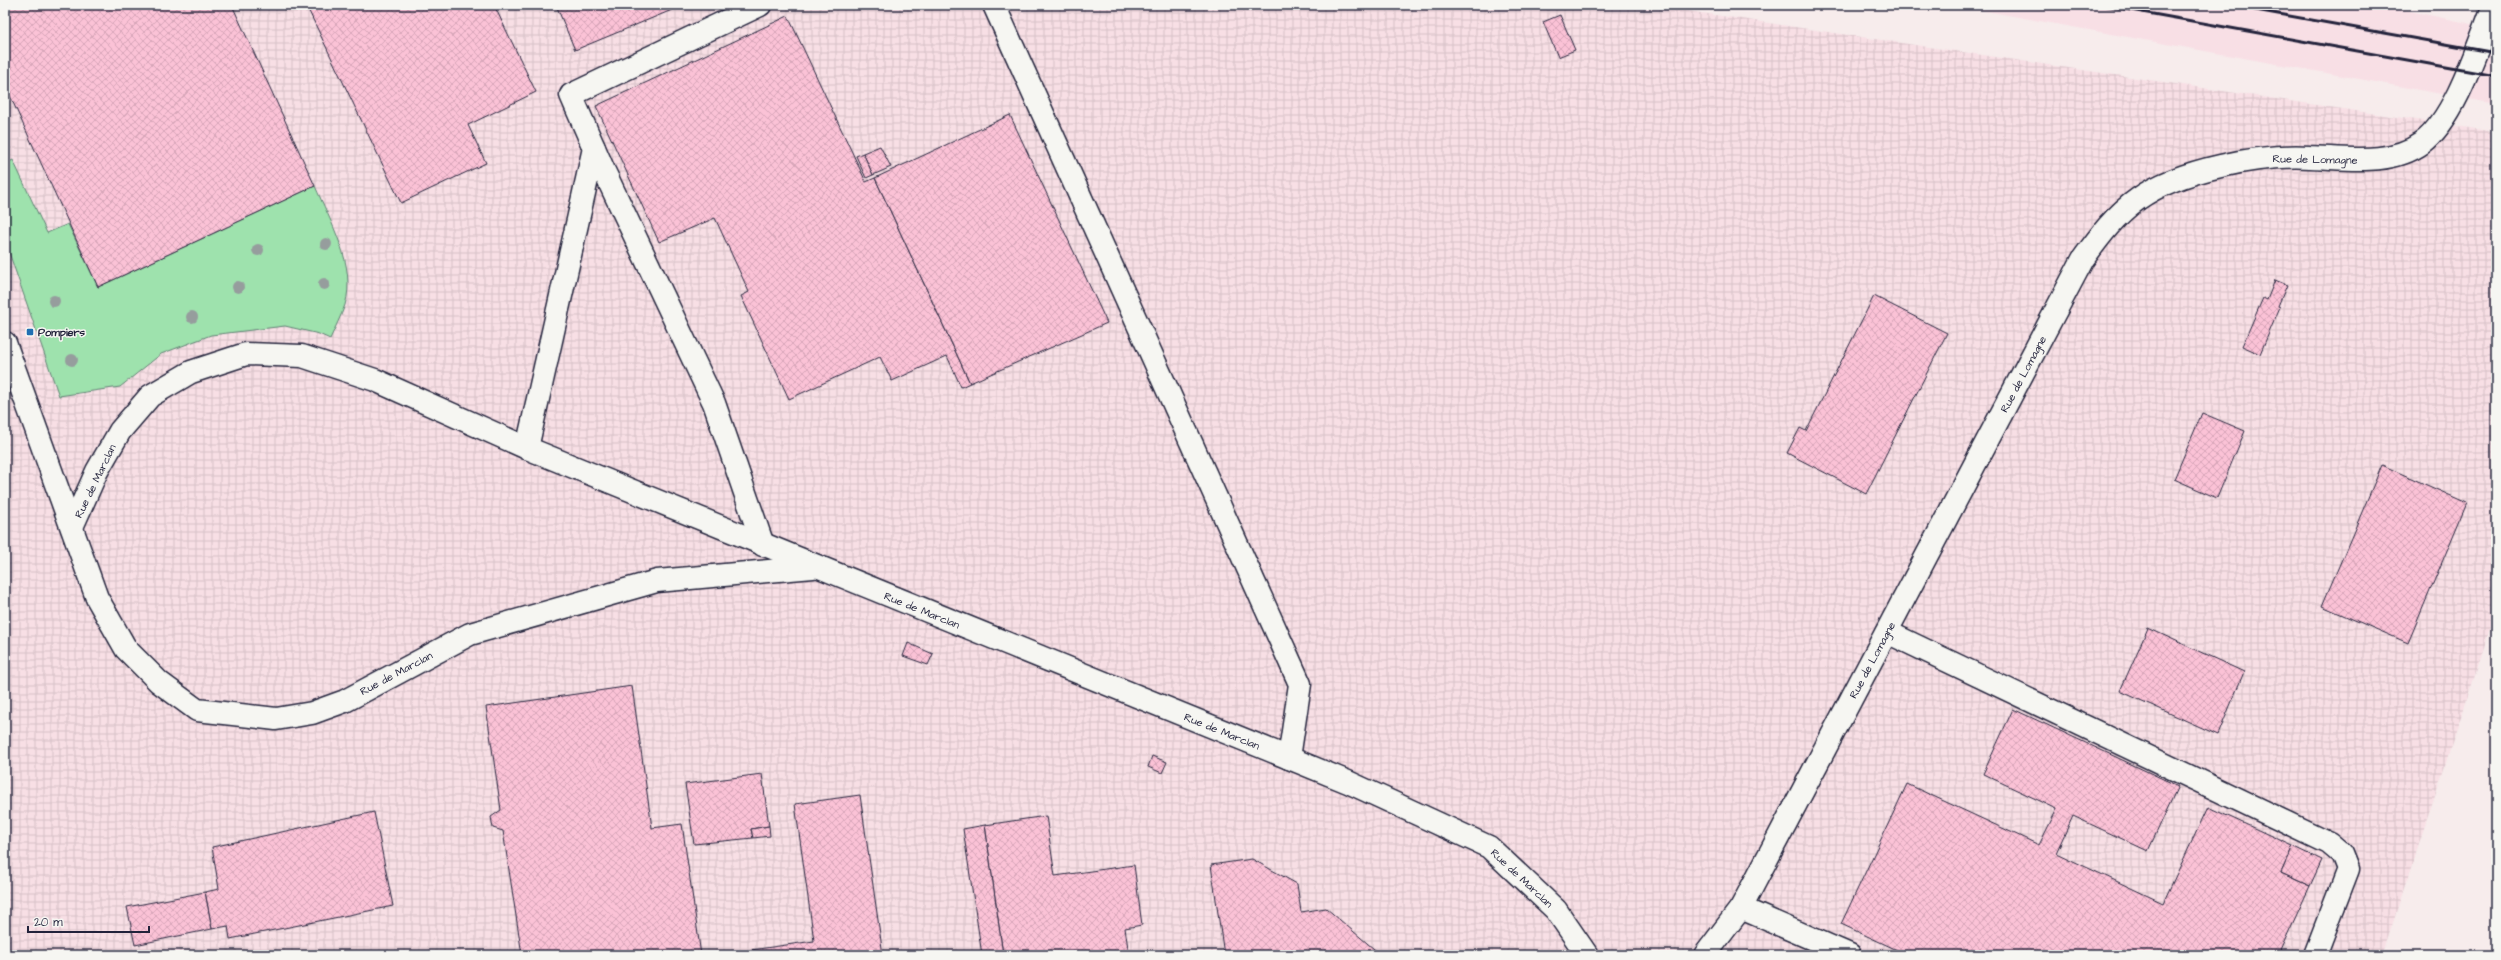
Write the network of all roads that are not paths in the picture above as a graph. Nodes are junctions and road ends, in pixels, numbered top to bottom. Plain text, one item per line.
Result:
1 (760, 5) edge
2 (994, 5) edge
3 (2494, 5) edge
4 (594, 148) junction
5 (5, 343) edge
6 (527, 448) junction
7 (72, 527) junction
8 (763, 545) junction
9 (816, 567) junction
10 (1887, 632) junction
11 (1289, 758) junction
12 (1741, 908) junction
13 (1587, 955) edge
14 (1705, 955) edge
15 (1850, 955) edge
16 (2315, 955) edge

1 - 4 street
2 - 11 street
3 - 10 street, Rue de Lomagne
4 - 6 street
4 - 8 street
5 - 7 street, Rue de Marclan
6 - 7 street, Rue de Marclan
6 - 8 street, Rue de Marclan
7 - 9 street, Rue de Marclan
8 - 9 street, Rue de Marclan
9 - 11 street, Rue de Marclan
10 - 12 street, Rue de Lomagne
10 - 16 street
11 - 13 street, Rue de Marclan
12 - 14 street, Rue de Lomagne
12 - 15 street

